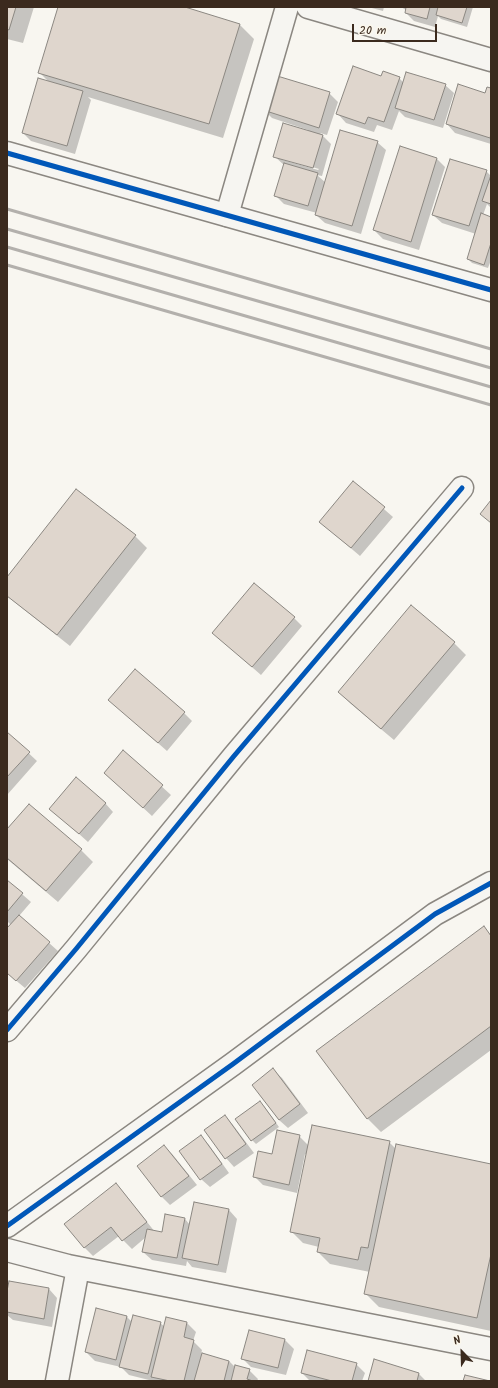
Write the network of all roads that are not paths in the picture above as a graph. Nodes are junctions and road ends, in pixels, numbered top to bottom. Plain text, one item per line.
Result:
1 (287, 7) edge
2 (308, 7) edge
3 (491, 60) edge
4 (7, 153) edge
5 (227, 215) junction
6 (491, 290) edge
7 (462, 488) dead end
8 (491, 883) edge
9 (7, 1030) edge
10 (7, 1226) edge
11 (7, 1250) edge
12 (78, 1268) junction
13 (491, 1349) edge
14 (57, 1381) edge

1 - 5 street
2 - 3 street
4 - 5 street
5 - 6 street
7 - 9 street
8 - 10 street
11 - 12 street
12 - 13 street
12 - 14 street

